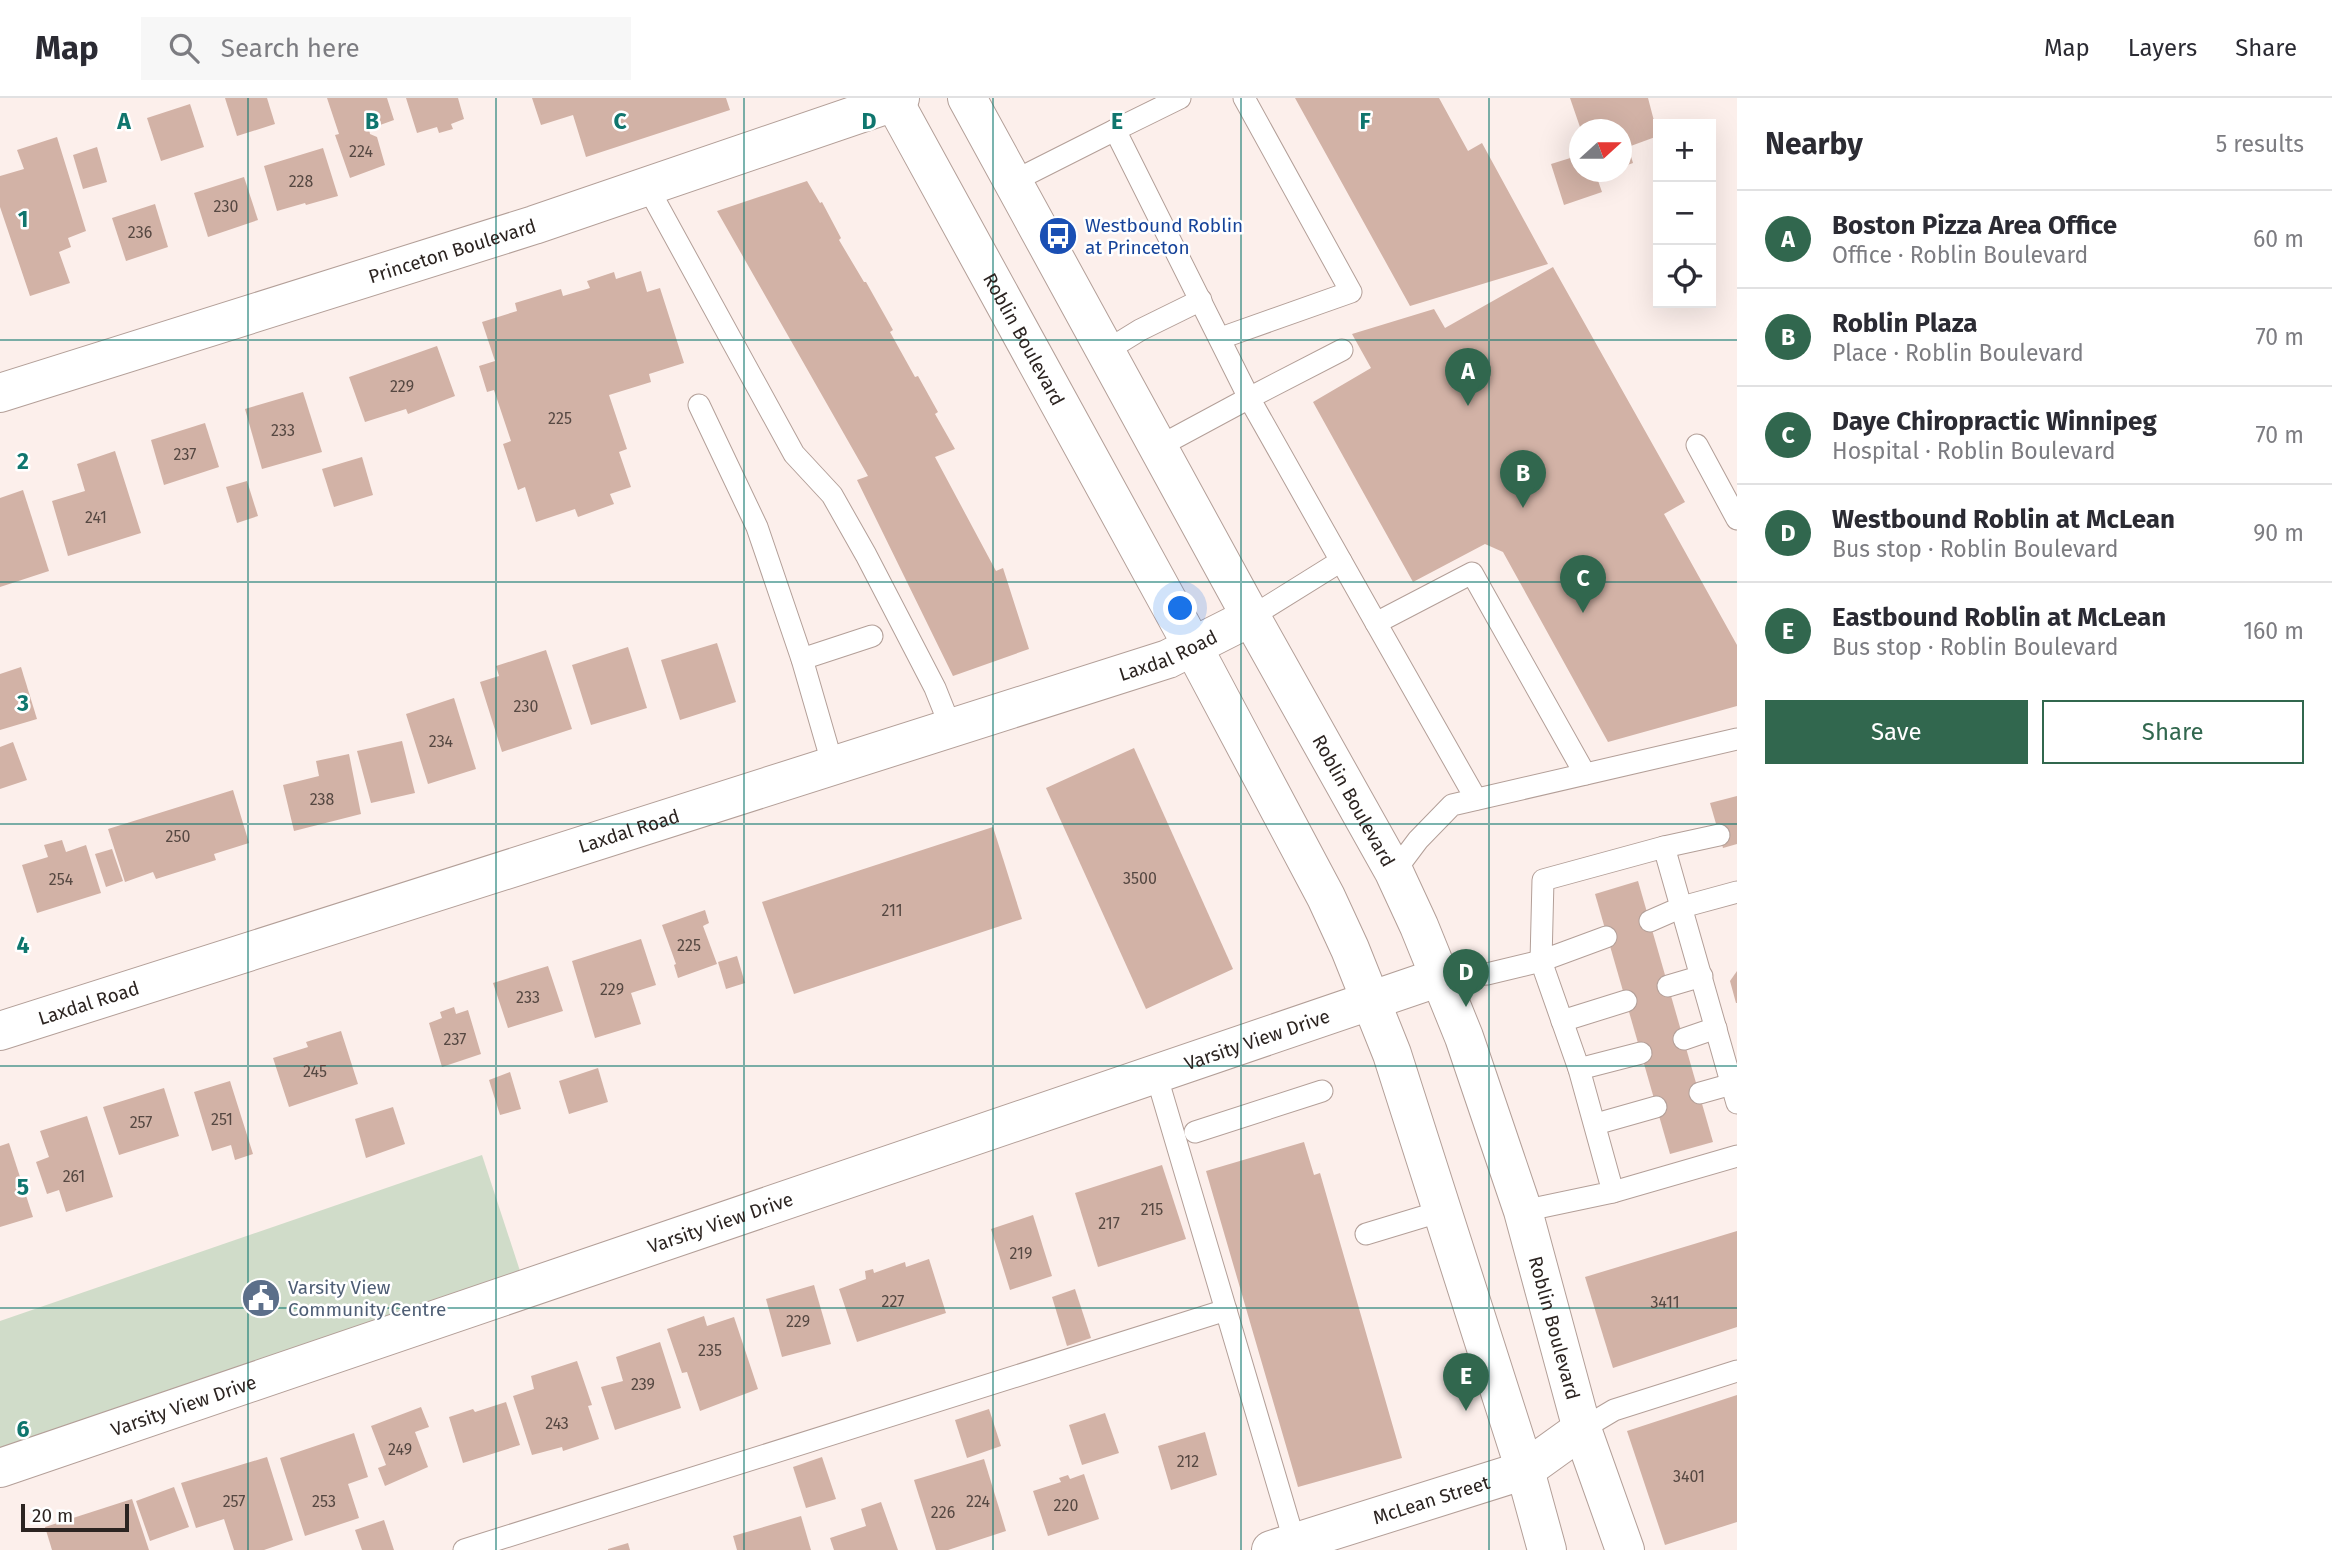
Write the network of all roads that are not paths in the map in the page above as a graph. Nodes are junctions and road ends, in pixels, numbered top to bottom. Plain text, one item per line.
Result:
1 (967, 98) edge
2 (1180, 98) edge
3 (1244, 98) edge
4 (896, 99) edge
5 (1115, 130) junction
6 (1014, 181) junction
7 (648, 186) junction
8 (1201, 300) junction
9 (1221, 338) junction
10 (1342, 350) dead end
11 (1106, 351) junction
12 (0, 393) edge
13 (1249, 398) junction
14 (698, 405) dead end
15 (1697, 445) dead end
16 (1158, 447) junction
17 (1737, 519) edge
18 (1341, 561) junction
19 (1251, 617) junction
20 (1376, 623) junction
21 (872, 636) dead end
22 (1193, 647) junction
23 (802, 659) junction
24 (951, 728) junction
25 (1737, 739) edge
26 (833, 765) junction
27 (1585, 774) junction
28 (1476, 799) junction
29 (1719, 835) dead end
30 (1664, 847) junction
31 (1394, 872) junction
32 (1737, 892) edge
33 (1682, 906) junction
34 (1650, 921) dead end
35 (1606, 937) dead end
36 (1541, 961) junction
37 (1702, 976) junction
38 (1440, 977) junction
39 (1668, 986) dead end
40 (1370, 1001) junction
41 (1626, 1001) dead end
42 (1562, 1021) junction
43 (1716, 1028) junction
44 (0, 1031) edge
45 (1684, 1039) dead end
46 (1641, 1053) dead end
47 (1580, 1069) junction
48 (1156, 1074) junction
49 (1322, 1091) dead end
50 (1700, 1093) dead end
51 (1734, 1093) edge
52 (1656, 1107) dead end
53 (1596, 1124) junction
54 (1195, 1132) dead end
55 (1737, 1156) edge
56 (1613, 1192) junction
57 (1442, 1211) junction
58 (1523, 1211) junction
59 (1366, 1234) dead end
60 (1227, 1310) junction
61 (1737, 1371) edge
62 (1582, 1429) junction
63 (0, 1468) edge
64 (1525, 1470) junction
65 (1288, 1547) edge
66 (464, 1550) edge
67 (1547, 1550) edge
68 (1625, 1550) edge

1 - 6 street, Roblin Boulevard
2 - 5 lane
3 - 9 lane
4 - 7 street, Princeton Boulevard
4 - 22 street, Roblin Boulevard
5 - 6 lane
5 - 8 lane
6 - 11 street, Roblin Boulevard
7 - 12 street, Princeton Boulevard
7 - 24 lane
8 - 9 lane
8 - 11 lane
9 - 13 lane
10 - 13 lane
11 - 16 street, Roblin Boulevard
13 - 16 lane
13 - 18 lane
14 - 23 lane
15 - 17 lane
16 - 19 street, Roblin Boulevard
18 - 19 lane
18 - 20 lane
19 - 22 street, Laxdal Road
19 - 31 street, Roblin Boulevard
20 - 27 lane
20 - 28 lane
21 - 23 lane
22 - 24 street, Laxdal Road
22 - 40 street, Roblin Boulevard
23 - 26 lane
24 - 26 street, Laxdal Road
25 - 27 lane
26 - 44 street, Laxdal Road
27 - 28 lane
28 - 31 lane
29 - 30 lane
30 - 33 lane
30 - 36 lane
31 - 38 street, Roblin Boulevard
32 - 33 lane
33 - 34 lane
33 - 37 lane
35 - 36 lane
36 - 38 lane
36 - 42 lane
37 - 39 lane
37 - 43 lane
38 - 40 street, Varsity View Drive
38 - 58 street, Roblin Boulevard
40 - 48 street, Varsity View Drive
40 - 57 street, Roblin Boulevard
41 - 42 lane
42 - 47 lane
43 - 45 lane
43 - 51 lane
46 - 47 lane
47 - 53 lane
48 - 60 lane
48 - 63 street, Varsity View Drive
49 - 54 lane
50 - 51 lane
52 - 53 lane
53 - 56 lane
55 - 56 lane
56 - 58 lane
57 - 59 lane
57 - 64 street, Roblin Boulevard
58 - 62 street, Roblin Boulevard
60 - 65 lane
60 - 66 lane
61 - 62 lane
62 - 64 street, McLean Street
62 - 68 street, Roblin Boulevard
64 - 65 street, McLean Street
64 - 67 street, Roblin Boulevard

